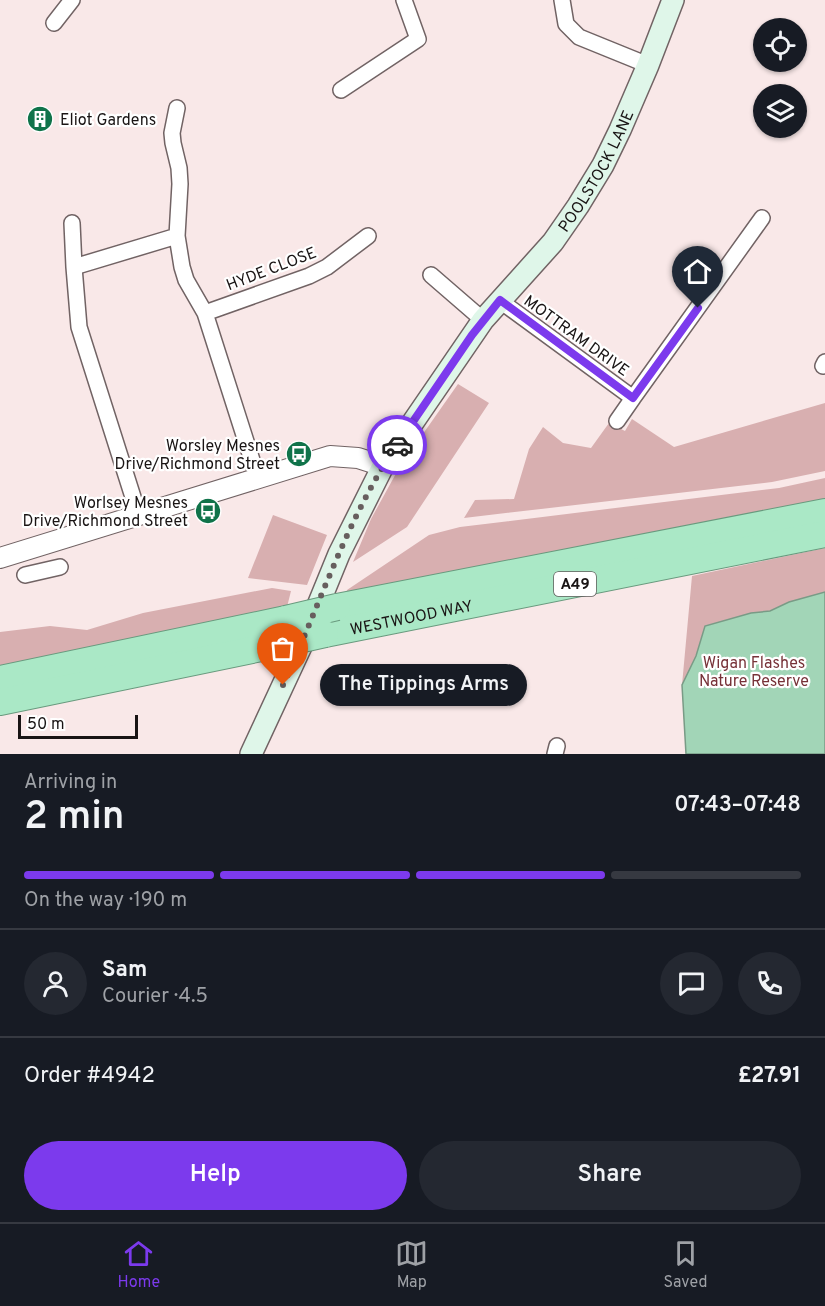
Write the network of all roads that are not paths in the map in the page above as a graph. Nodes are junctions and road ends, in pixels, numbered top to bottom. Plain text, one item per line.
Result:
1 (72, 0) edge
2 (404, 0) edge
3 (562, 0) edge
4 (673, 0) edge
5 (54, 23) dead end
6 (648, 65) junction
7 (341, 90) dead end
8 (177, 108) dead end
9 (762, 218) dead end
10 (72, 223) dead end
11 (177, 236) junction
12 (368, 236) dead end
13 (74, 267) junction
14 (431, 275) dead end
15 (500, 300) junction
16 (205, 313) junction
17 (483, 320) junction
18 (633, 398) junction
19 (617, 421) dead end
20 (383, 466) junction
21 (258, 479) junction
22 (825, 512) edge
23 (139, 516) junction
24 (825, 534) edge
25 (42, 547) junction
26 (0, 558) edge
27 (25, 575) dead end
28 (0, 678) edge
29 (0, 702) edge
30 (251, 754) edge

1 - 5 street
2 - 7 street
3 - 6 street
4 - 6 main road, POOLSTOCK LANE
6 - 15 main road, POOLSTOCK LANE
8 - 11 street
9 - 18 street, MOTTRAM DRIVE
10 - 13 street
11 - 13 street
11 - 16 street
12 - 16 street, HYDE CLOSE
13 - 23 street
14 - 17 street
15 - 17 main road, POOLSTOCK LANE
15 - 18 street, MOTTRAM DRIVE
16 - 21 street
17 - 20 main road, POOLSTOCK LANE
18 - 19 street, MOTTRAM DRIVE
20 - 21 street
20 - 30 main road, POOLSTOCK LANE
21 - 23 street
22 - 28 highway, WESTWOOD WAY / A49, bridge
23 - 25 street
24 - 29 highway, WESTWOOD WAY / A49, bridge
25 - 26 street
25 - 27 street

